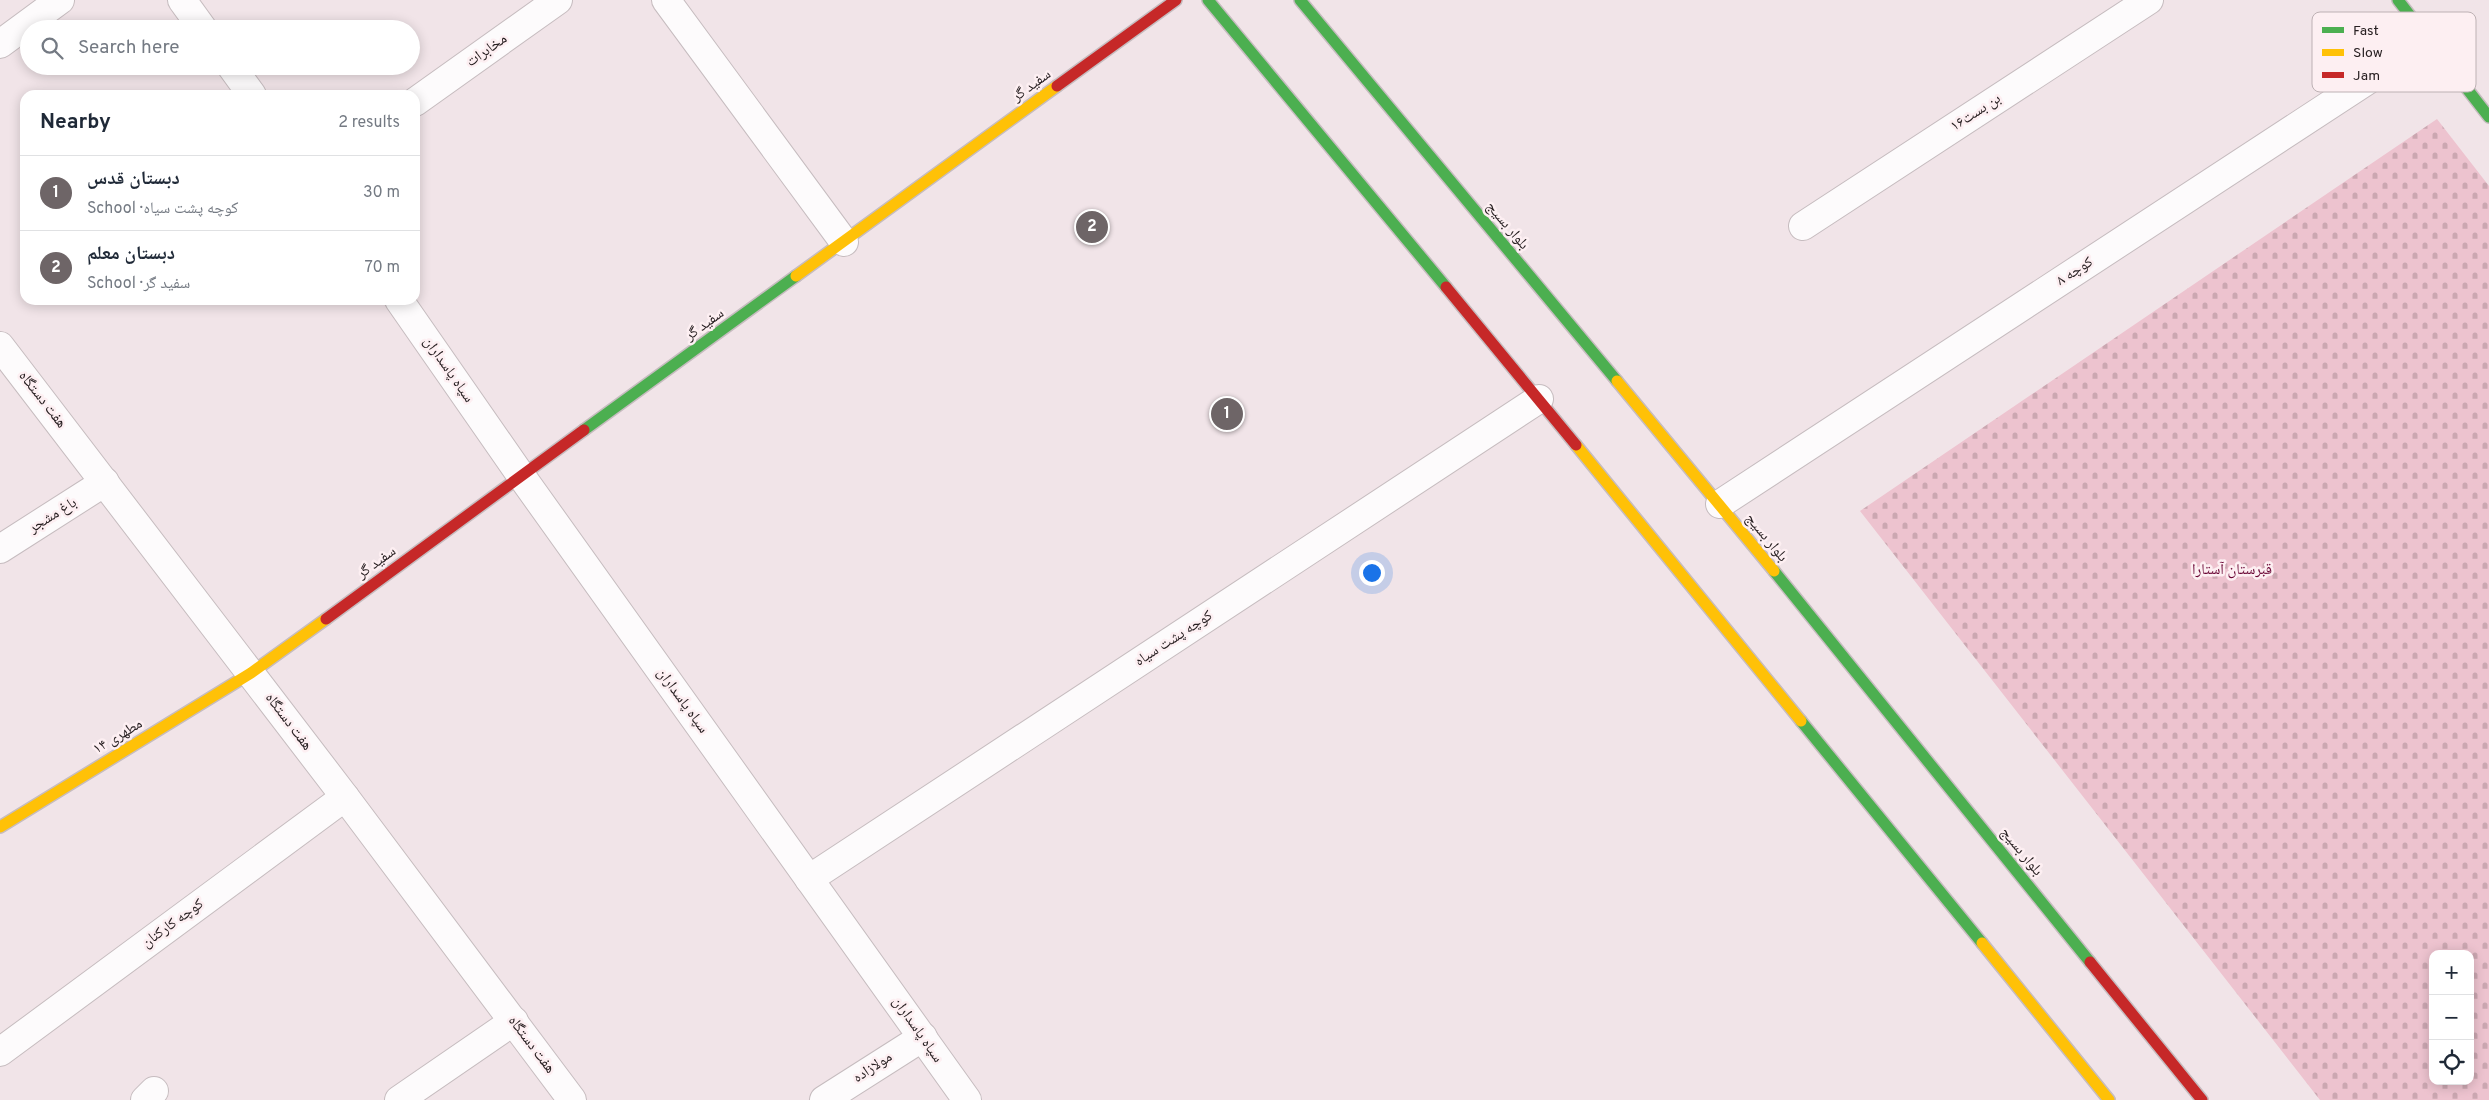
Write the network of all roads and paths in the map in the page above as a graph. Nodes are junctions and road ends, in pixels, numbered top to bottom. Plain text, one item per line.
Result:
1 (60, 0) edge
2 (182, 0) edge
3 (558, 0) edge
4 (666, 0) edge
5 (1176, 0) edge
6 (1208, 0) edge
7 (1300, 0) edge
8 (2149, 0) edge
9 (2398, 0) edge
10 (2407, 12) edge
11 (33, 20) edge
12 (196, 20) edge
13 (20, 29) edge
14 (0, 44) edge
15 (238, 75) edge
16 (248, 90) edge
17 (2350, 92) edge
18 (2470, 92) edge
19 (420, 98) edge
20 (2489, 116) edge
21 (1803, 226) dead end
22 (844, 242) junction
23 (402, 305) edge
24 (0, 346) edge
25 (1539, 399) junction
26 (522, 477) junction
27 (105, 482) junction
28 (1720, 504) junction
29 (0, 549) edge
30 (251, 673) junction
31 (345, 797) junction
32 (0, 827) edge
33 (810, 879) junction
34 (514, 1022) junction
35 (923, 1037) junction
36 (0, 1052) edge
37 (399, 1100) edge
38 (572, 1100) edge
39 (824, 1100) edge
40 (967, 1100) edge
41 (2109, 1100) edge
42 (2202, 1100) edge

1 - 11 street
2 - 12 street
3 - 19 street, مخابرات
4 - 22 street
5 - 22 main road, سفید گر
6 - 25 main road
7 - 28 main road, بلوار بسیج
8 - 21 street, بن بست۱۶
9 - 10 main road
13 - 14 street
15 - 16 street
17 - 28 street, کوچه ۸
18 - 20 main road
22 - 26 main road, سفید گر
23 - 26 street, سپاه پاسداران
24 - 27 street, هفت دستگاه
25 - 33 street, کوچه پشت سیاه
25 - 41 main road
26 - 30 main road, سفید گر
26 - 33 street, سپاه پاسداران
27 - 29 street, باغ مشجر
27 - 30 street, هفت دستگاه
28 - 42 main road, بلوار بسیج
30 - 31 street, هفت دستگاه
30 - 32 main road, مطهری ۱۴
31 - 34 street, هفت دستگاه
31 - 36 street, کوچه کارکنان
33 - 35 street, سپاه پاسداران
34 - 37 street
34 - 38 street, هفت دستگاه
35 - 39 street, مولازاده
35 - 40 street, سپاه پاسداران

